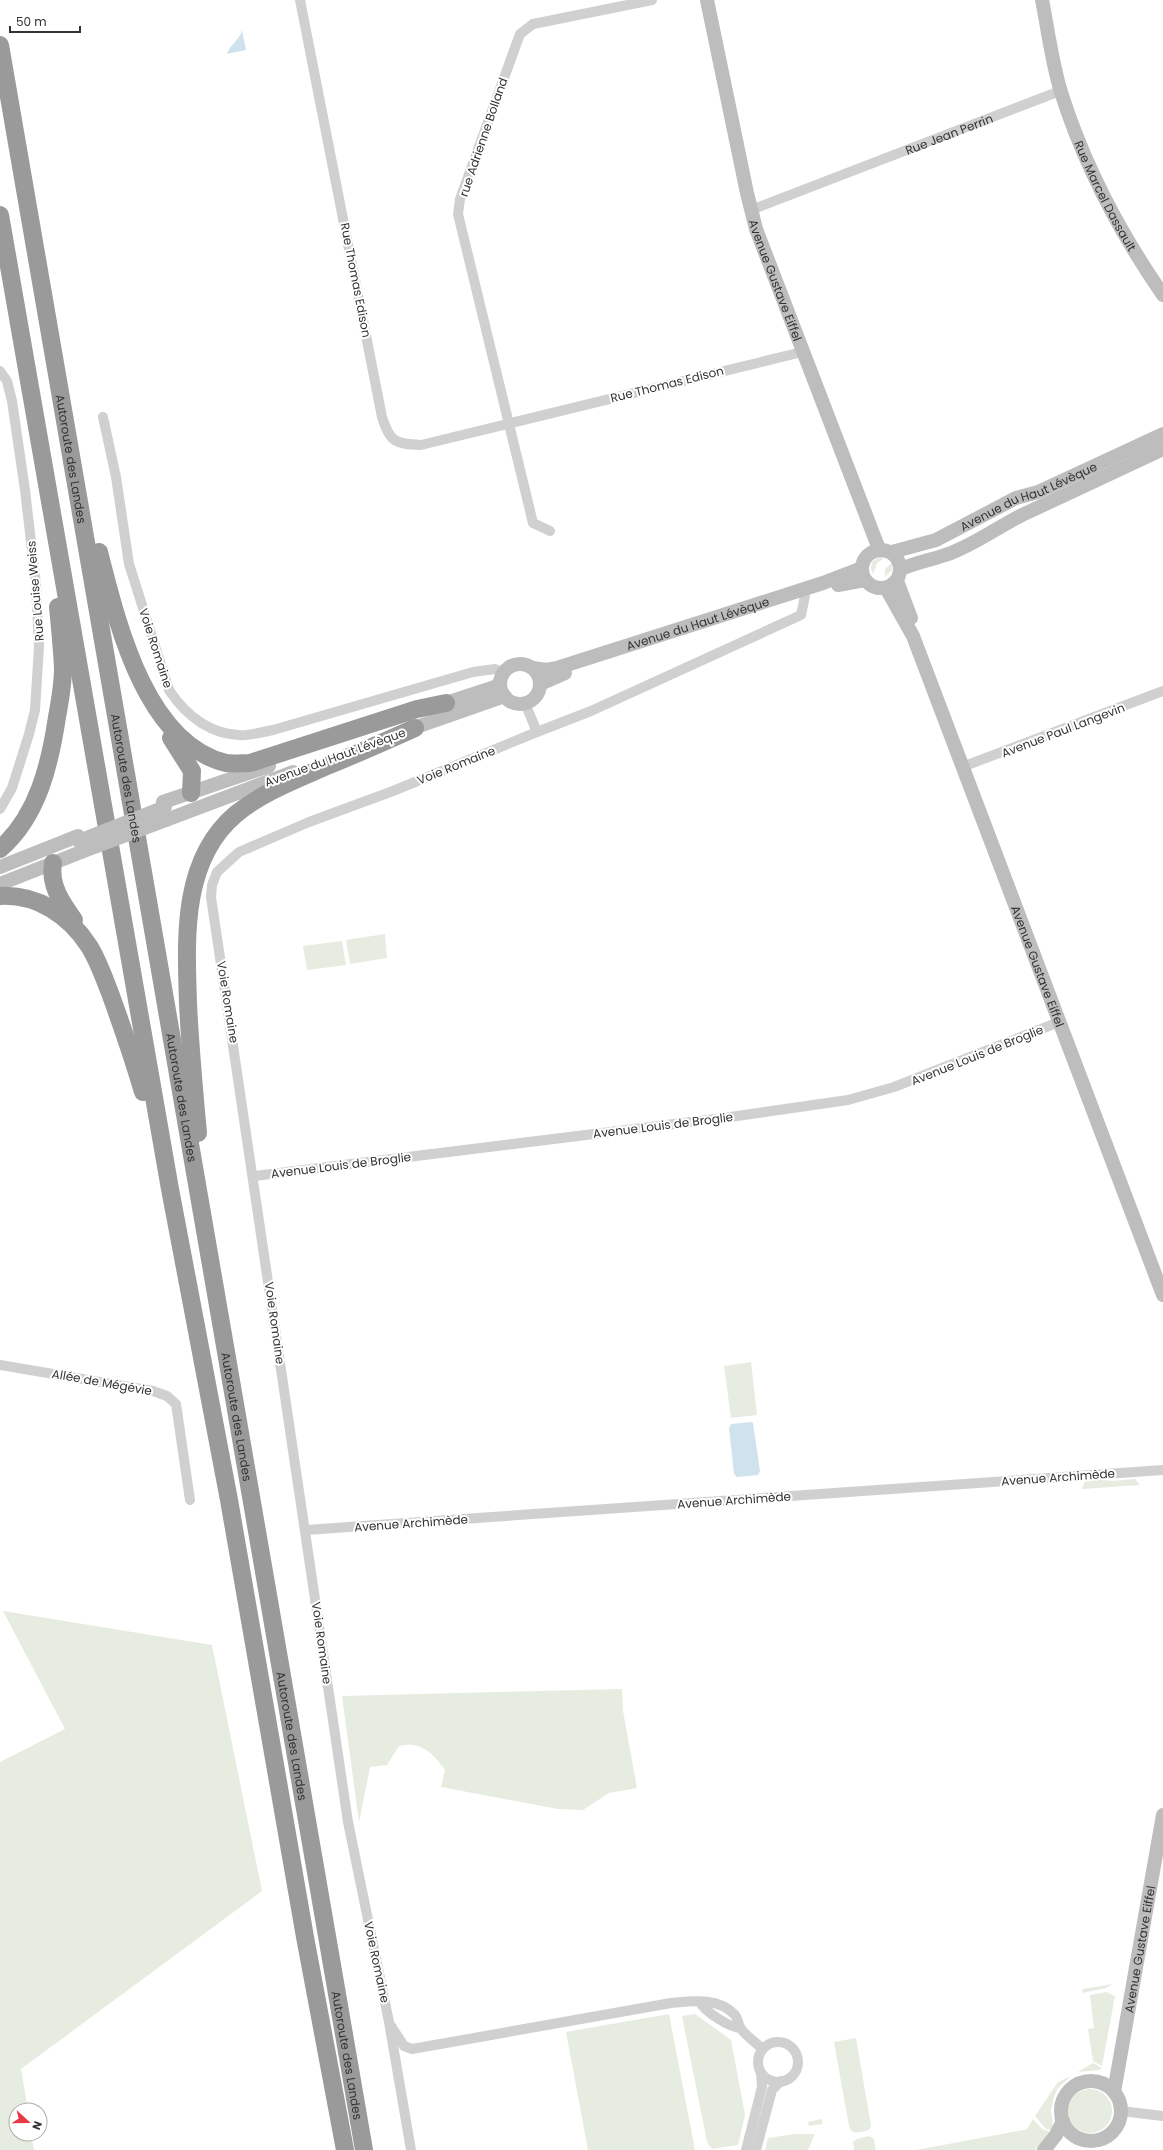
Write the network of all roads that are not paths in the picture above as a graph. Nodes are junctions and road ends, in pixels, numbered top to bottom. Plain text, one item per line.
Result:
1 (300, 0) edge
2 (652, 0) edge
3 (708, 0) edge
4 (1042, 0) edge
5 (0, 45) edge
6 (1060, 91) junction
7 (751, 210) junction
8 (0, 214) edge
9 (32, 234) junction
10 (1163, 295) edge
11 (802, 352) junction
12 (24, 354) junction
13 (0, 371) edge
14 (103, 418) dead end
15 (509, 423) junction
16 (1163, 434) edge
17 (1163, 449) edge
18 (550, 531) dead end
19 (885, 551) junction
20 (863, 574) junction
21 (894, 579) junction
22 (805, 596) junction
23 (533, 668) junction
24 (502, 678) junction
25 (142, 684) junction
26 (540, 684) junction
27 (1163, 691) edge
28 (505, 696) junction
29 (446, 703) junction
30 (526, 703) junction
31 (416, 728) junction
32 (537, 732) junction
33 (962, 767) junction
34 (187, 794) junction
35 (0, 809) edge
36 (165, 811) junction
37 (80, 844) junction
38 (0, 848) edge
39 (56, 862) junction
40 (0, 867) edge
41 (0, 884) edge
42 (0, 896) edge
43 (89, 946) junction
44 (1059, 1022) junction
45 (254, 1176) junction
46 (170, 1190) junction
47 (207, 1246) junction
48 (1163, 1295) edge
49 (0, 1364) edge
50 (1163, 1470) edge
51 (190, 1500) dead end
52 (306, 1530) junction
53 (1163, 1815) edge
54 (389, 2022) junction
55 (762, 2049) junction
56 (1118, 2059) junction
57 (761, 2073) junction
58 (781, 2081) junction
59 (1097, 2082) junction
60 (1114, 2092) junction
61 (1121, 2111) junction
62 (1163, 2116) edge
63 (1063, 2121) junction
64 (1107, 2136) junction
65 (1086, 2143) edge
66 (345, 2150) edge
67 (364, 2150) edge
68 (412, 2150) edge
69 (746, 2150) edge
70 (756, 2150) edge
71 (1044, 2150) edge
72 (1056, 2150) edge
73 (1103, 2150) edge

1 - 15 street, Rue Thomas Edison
2 - 15 street, rue Adrienne Bolland
3 - 7 main road, Avenue Gustave Eiffel
4 - 6 main road
5 - 9 highway, Autoroute des Landes
6 - 7 street, Rue Jean Perrin
6 - 10 main road, Rue Marcel Dassault
7 - 11 main road, Avenue Gustave Eiffel
8 - 12 highway, Autoroute des Landes
9 - 25 highway
9 - 47 highway, Autoroute des Landes
11 - 15 street, Rue Thomas Edison
11 - 19 main road, Avenue Gustave Eiffel
12 - 38 highway
12 - 46 highway, Autoroute des Landes
13 - 35 street, Rue Louise Weiss
14 - 24 street, Voie Romaine
15 - 18 street
16 - 19 main road, Avenue du Haut Lévèque
17 - 21 main road, Avenue du Haut Lévèque
19 - 20 main road
19 - 21 main road
20 - 21 main road
20 - 22 main road, Avenue du Haut Lévèque
20 - 23 main road, Avenue du Haut Lévèque
21 - 33 main road, Avenue Gustave Eiffel
22 - 26 main road, Avenue du Haut Lévèque
22 - 32 street, Voie Romaine
23 - 24 main road
23 - 26 main road
24 - 28 main road
24 - 29 main road, Avenue du Haut Lévèque
25 - 29 highway
25 - 34 highway
26 - 30 main road
27 - 33 street, Avenue Paul Langevin
28 - 30 main road
28 - 31 main road, Avenue du Haut Lévèque
29 - 34 main road, Avenue du Haut Lévèque
30 - 32 street
31 - 36 main road, Avenue du Haut Lévèque
31 - 47 highway
32 - 45 street, Voie Romaine
33 - 44 main road, Avenue Gustave Eiffel
34 - 36 main road, Avenue du Haut Lévèque
36 - 37 main road
37 - 39 main road
37 - 40 main road
39 - 41 main road
39 - 43 highway
42 - 43 highway
43 - 46 highway
44 - 45 street, Avenue Louis de Broglie
44 - 48 main road, Avenue Gustave Eiffel
45 - 52 street, Voie Romaine
46 - 66 highway, Autoroute des Landes
47 - 67 highway, Autoroute des Landes
49 - 51 street, Allée de Mégévie
50 - 52 street, Avenue Archimède
52 - 54 street, Voie Romaine
53 - 56 main road, Avenue Gustave Eiffel
54 - 55 street
54 - 68 street, Voie Romaine
55 - 57 street
55 - 58 street
56 - 59 main road, Avenue Gustave Eiffel
56 - 60 main road, Avenue Gustave Eiffel
57 - 58 street
57 - 69 street
58 - 70 street
59 - 60 main road
59 - 63 main road
60 - 61 main road
61 - 62 street
61 - 64 main road
63 - 65 main road
63 - 71 main road
64 - 65 main road
64 - 73 main road
65 - 72 main road

